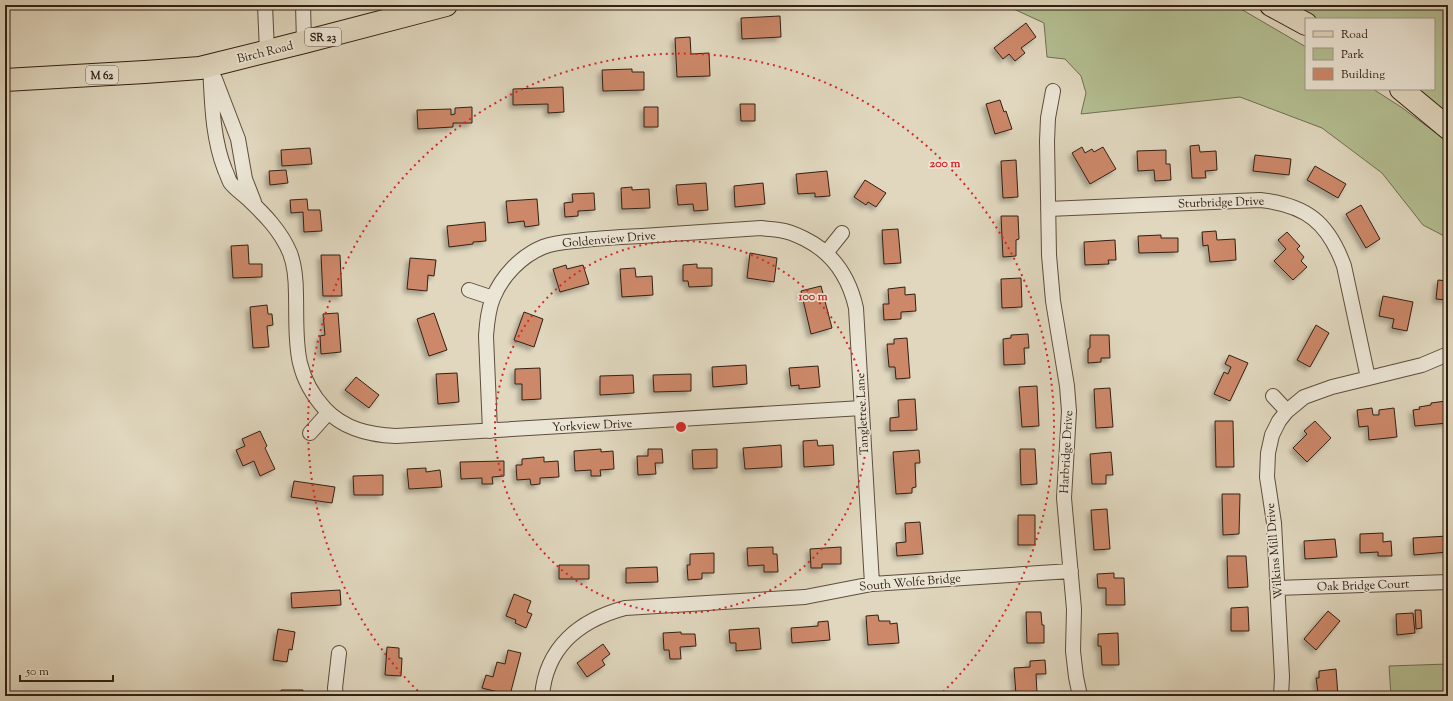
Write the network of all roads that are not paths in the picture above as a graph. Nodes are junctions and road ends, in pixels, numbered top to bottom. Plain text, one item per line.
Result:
1 (265, 5) edge
2 (302, 5) edge
3 (446, 5) edge
4 (1271, 5) edge
5 (1305, 23) edge
6 (304, 42) junction
7 (267, 52) junction
8 (205, 67) junction
9 (5, 80) edge
10 (1403, 90) edge
11 (1053, 91) dead end
12 (1448, 128) edge
13 (238, 139) junction
14 (217, 146) junction
15 (255, 206) junction
16 (1048, 209) junction
17 (701, 232) joint
18 (842, 233) dead end
19 (826, 253) junction
20 (469, 290) dead end
21 (493, 298) junction
22 (1448, 354) edge
23 (1368, 378) junction
24 (1273, 396) dead end
25 (862, 408) junction
26 (1287, 411) junction
27 (328, 413) junction
28 (490, 431) junction
29 (310, 433) dead end
30 (1070, 571) junction
31 (1448, 582) edge
32 (872, 584) junction
33 (1277, 588) junction
34 (339, 653) dead end
35 (336, 696) edge
36 (542, 696) edge
37 (1080, 696) edge
38 (1281, 696) edge

1 - 7 street
2 - 6 street
3 - 6 main road, Birch Road / SR 23
4 - 5 main road
6 - 7 main road, Birch Road / SR 23
7 - 8 main road, Birch Road / SR 23
8 - 9 main road, M 62
8 - 13 street
8 - 14 street, Yorkview Drive
10 - 12 main road
11 - 16 street, Harbridge Drive
13 - 14 street
13 - 15 street
14 - 15 street, Yorkview Drive
15 - 27 street, Yorkview Drive
16 - 23 street, Sturbridge Drive
16 - 30 street, Harbridge Drive
17 - 19 street, Tangletree Lane
17 - 21 street, Goldenview Drive
18 - 19 street
19 - 25 street, Tangletree Lane
20 - 21 street
21 - 28 street, Goldenview Drive
22 - 23 street, Wilkins Mill Drive
23 - 26 street, Wilkins Mill Drive
24 - 26 street
25 - 28 street, Yorkview Drive
25 - 32 street, Tangletree Lane
26 - 33 street, Wilkins Mill Drive
27 - 28 street, Yorkview Drive
27 - 29 street
30 - 32 street, South Wolfe Bridge
30 - 37 street, Harbridge Drive
31 - 33 street, Oak Bridge Court
32 - 36 street, South Wolfe Bridge
33 - 38 street, Wilkins Mill Drive
34 - 35 street

